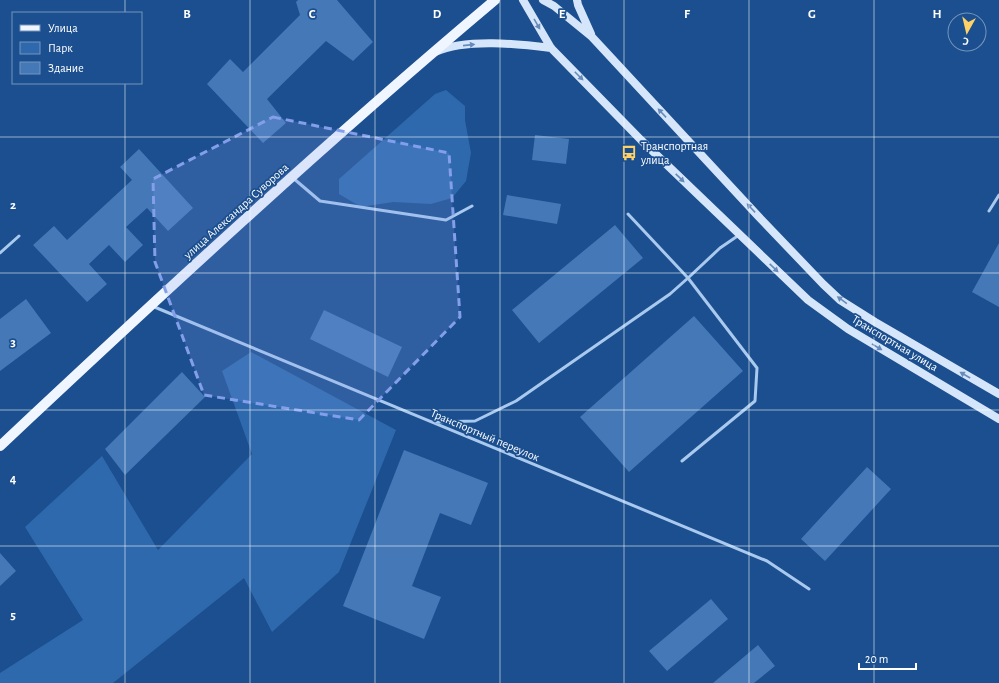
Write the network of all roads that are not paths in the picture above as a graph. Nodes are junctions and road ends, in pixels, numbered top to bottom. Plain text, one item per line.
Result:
1 (495, 0) edge
2 (523, 0) edge
3 (544, 0) edge
4 (577, 0) edge
5 (592, 37) junction
6 (551, 48) junction
7 (431, 54) junction
8 (293, 178) junction
9 (999, 195) edge
10 (472, 206) dead end
11 (989, 211) dead end
12 (628, 214) dead end
13 (739, 235) junction
14 (19, 236) dead end
15 (0, 253) edge
16 (688, 278) junction
17 (150, 306) junction
18 (999, 394) edge
19 (999, 419) edge
20 (431, 422) junction
21 (0, 446) edge
22 (682, 461) dead end
23 (810, 589) dead end

1 - 7 main road, улица Александра Суворова
2 -> 6 main road, Транспортная улица
3 - 5 main road, Транспортная улица
4 - 5 main road, Транспортная улица
18 -> 5 main road, Транспортная улица
7 -> 6 main road
6 -> 13 main road, Транспортная улица
7 - 8 main road, улица Александра Суворова
8 - 10 lane
8 - 17 main road, улица Александра Суворова
9 - 11 lane
12 - 16 lane
13 - 16 lane
13 -> 19 main road, Транспортная улица
14 - 15 lane
16 - 20 lane
16 - 22 lane
17 - 20 lane, Транспортный переулок
17 - 21 main road, улица Александра Суворова
20 - 23 lane, Транспортный переулок

